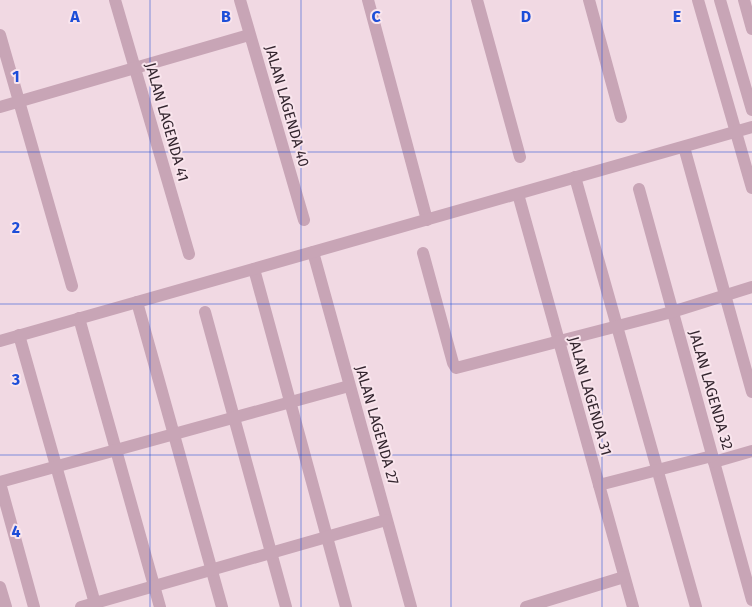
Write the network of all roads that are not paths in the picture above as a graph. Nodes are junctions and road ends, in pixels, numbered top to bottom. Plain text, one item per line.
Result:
1 (116, 0) edge
2 (240, 0) edge
3 (368, 0) edge
4 (477, 0) edge
5 (589, 0) edge
6 (698, 0) edge
7 (720, 0) edge
8 (744, 0) edge
9 (752, 29) edge
10 (0, 35) edge
11 (249, 35) junction
12 (134, 69) junction
13 (19, 101) junction
14 (0, 106) edge
15 (752, 110) edge
16 (621, 117) dead end
17 (752, 127) edge
18 (736, 132) junction
19 (684, 146) junction
20 (520, 156) dead end
21 (575, 178) junction
22 (752, 188) edge
23 (639, 189) dead end
24 (518, 194) junction
25 (304, 220) dead end
26 (427, 220) junction
27 (313, 252) junction
28 (189, 254) dead end
29 (423, 254) dead end
30 (254, 269) junction
31 (72, 286) dead end
32 (752, 287) edge
33 (725, 295) junction
34 (137, 302) junction
35 (205, 312) dead end
36 (672, 312) junction
37 (79, 318) junction
38 (616, 326) junction
39 (19, 335) junction
40 (0, 341) edge
41 (558, 343) junction
42 (349, 386) junction
43 (752, 392) edge
44 (290, 403) junction
45 (234, 418) junction
46 (174, 435) junction
47 (116, 450) junction
48 (752, 451) edge
49 (713, 458) junction
50 (56, 467) junction
51 (658, 470) junction
52 (0, 482) edge
53 (599, 485) junction
54 (386, 520) junction
55 (327, 537) junction
56 (271, 552) junction
57 (212, 569) junction
58 (624, 577) junction
59 (154, 585) junction
60 (0, 587) edge
61 (752, 600) edge
62 (95, 605) edge
63 (6, 607) edge
64 (34, 607) edge
65 (81, 607) edge
66 (160, 607) edge
67 (222, 607) edge
68 (286, 607) edge
69 (346, 607) edge
70 (411, 607) edge
71 (526, 607) edge
72 (633, 607) edge
73 (696, 607) edge

1 - 12 street, JALAN LAGENDA 41
2 - 11 street, JALAN LAGENDA 40
3 - 26 street
4 - 20 street
5 - 16 street
6 - 18 street
7 - 15 street
8 - 9 street
10 - 13 street
11 - 12 street
11 - 25 street, JALAN LAGENDA 40
12 - 13 street
12 - 28 street, JALAN LAGENDA 41
13 - 14 street
13 - 31 street
17 - 18 street
18 - 19 street
18 - 22 street
19 - 21 street
19 - 33 street
21 - 24 street
21 - 38 street
23 - 36 street, JALAN LAGENDA 32
24 - 26 street
24 - 41 street, JALAN LAGENDA 31
26 - 27 street
27 - 30 street
27 - 42 street, JALAN LAGENDA 27
29 - 41 street
30 - 34 street
30 - 44 street
32 - 33 street
33 - 36 street
33 - 43 street
34 - 37 street
34 - 46 street
35 - 45 street
36 - 38 street
36 - 49 street, JALAN LAGENDA 32
37 - 39 street
37 - 47 street
38 - 41 street
38 - 51 street
39 - 40 street
39 - 50 street
41 - 53 street, JALAN LAGENDA 31
42 - 44 street
42 - 54 street, JALAN LAGENDA 27
44 - 45 street
44 - 55 street
45 - 46 street
45 - 56 street
46 - 47 street
46 - 57 street
47 - 50 street
47 - 59 street
48 - 49 street
49 - 51 street
49 - 61 street, JALAN LAGENDA 32
50 - 52 street
50 - 62 street
51 - 53 street
51 - 73 street
52 - 64 street
53 - 58 street, JALAN LAGENDA 31
54 - 55 street
54 - 70 street, JALAN LAGENDA 27
55 - 56 street
55 - 69 street
56 - 57 street
56 - 68 street
57 - 59 street
57 - 67 street
58 - 71 street
58 - 72 street, JALAN LAGENDA 31
59 - 62 street
59 - 66 street
60 - 63 street
62 - 65 street

